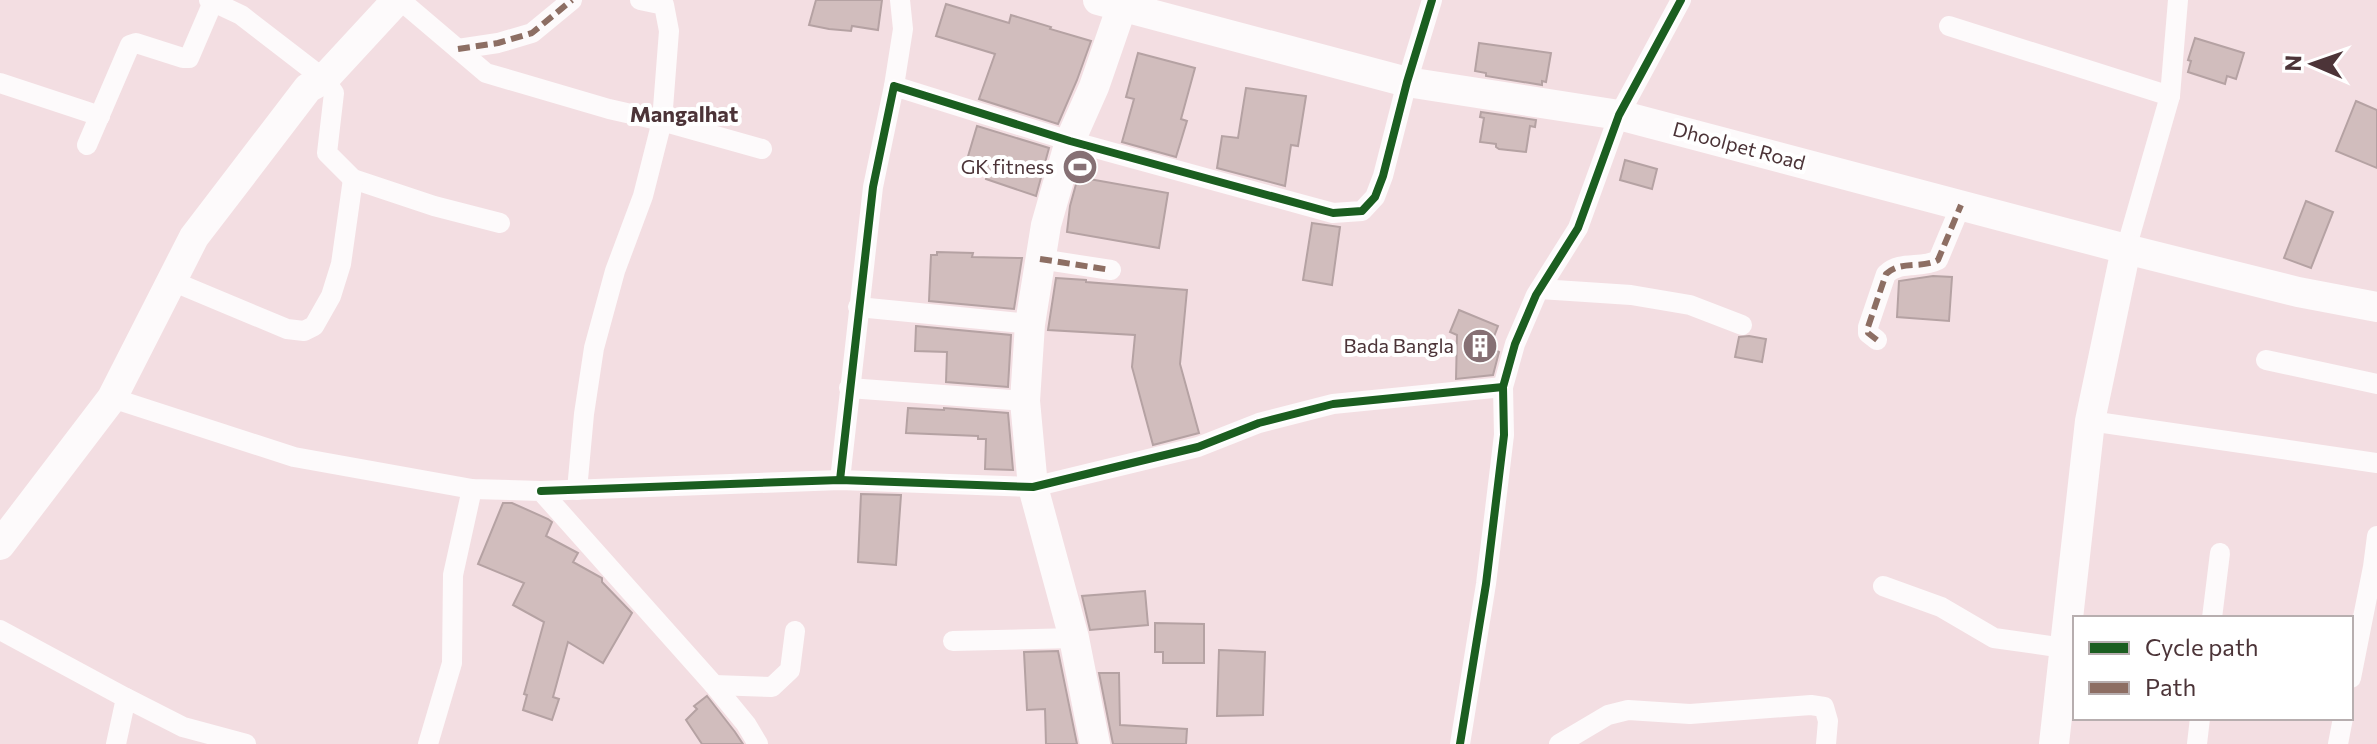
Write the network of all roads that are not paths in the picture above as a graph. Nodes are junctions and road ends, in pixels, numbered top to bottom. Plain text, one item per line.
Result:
1 (399, 0) edge
2 (572, 0) edge
3 (640, 0) edge
4 (900, 0) edge
5 (1432, 0) edge
6 (1681, 0) edge
7 (2178, 0) edge
8 (211, 1) edge
9 (1115, 2) edge
10 (664, 3) edge
11 (244, 7) edge
12 (1949, 26) dead end
13 (458, 49) junction
14 (324, 79) junction
15 (1407, 82) junction
16 (0, 83) edge
17 (894, 86) junction
18 (2170, 96) junction
19 (1619, 115) junction
20 (100, 116) junction
21 (662, 121) junction
22 (1070, 141) junction
23 (87, 145) dead end
24 (762, 149) dead end
25 (353, 179) junction
26 (1961, 205) junction
27 (500, 223) dead end
28 (2126, 249) junction
29 (1040, 259) junction
30 (1111, 270) dead end
31 (172, 281) junction
32 (1540, 289) junction
33 (858, 307) junction
34 (2377, 307) edge
35 (1030, 324) junction
36 (1742, 325) dead end
37 (1877, 340) dead end
38 (2266, 360) dead end
39 (2377, 384) edge
40 (1503, 387) junction
41 (849, 388) junction
42 (112, 398) junction
43 (1025, 401) junction
44 (2090, 421) junction
45 (2377, 463) edge
46 (840, 480) junction
47 (1033, 487) junction
48 (472, 489) junction
49 (577, 490) junction
50 (541, 491) junction
51 (2377, 536) edge
52 (0, 545) edge
53 (2220, 553) dead end
54 (2375, 567) edge
55 (1883, 586) dead end
56 (2212, 616) edge
57 (0, 630) edge
58 (795, 631) dead end
59 (1074, 638) junction
60 (953, 641) dead end
61 (2064, 648) junction
62 (2353, 669) edge
63 (714, 685) junction
64 (126, 698) junction
65 (2200, 720) edge
66 (2343, 720) edge
67 (183, 736) edge
68 (116, 744) edge
69 (246, 744) edge
70 (428, 744) edge
71 (758, 744) edge
72 (1095, 744) edge
73 (1460, 744) edge
74 (1559, 744) edge
75 (1826, 744) edge
76 (2054, 744) edge
77 (2197, 744) edge
78 (2338, 744) edge

1 - 13 street
1 - 14 street
2 - 13 street
3 - 10 street
4 - 17 street
5 - 15 street
6 - 19 street
7 - 18 street
8 - 11 street
8 - 20 street
9 - 15 street, Dhoolpet Road
9 - 22 street
10 - 21 street
11 - 14 street
12 - 18 street
13 - 21 street
14 - 25 street
14 - 31 street
15 - 19 street, Dhoolpet Road
15 - 22 street
16 - 20 street
17 - 22 street
17 - 33 street
18 - 28 street
19 - 26 street, Dhoolpet Road
19 - 32 street
20 - 23 street
21 - 24 street
21 - 49 street
22 - 29 street
25 - 27 street
25 - 31 street
26 - 28 street, Dhoolpet Road
26 - 37 street
28 - 34 street, Dhoolpet Road
28 - 44 street
29 - 30 street
29 - 35 street
31 - 42 street
32 - 36 street
32 - 40 street
33 - 35 street
33 - 41 street
35 - 43 street
38 - 39 street
40 - 47 street
40 - 73 street
41 - 43 street
41 - 46 street
42 - 48 street
42 - 52 street
43 - 47 street
44 - 45 street
44 - 61 street
46 - 47 street
46 - 49 street
47 - 59 street
48 - 50 street
48 - 70 street
49 - 50 street
50 - 63 street
51 - 54 street
53 - 56 street
54 - 62 street
55 - 61 street
57 - 64 street
58 - 63 street
59 - 60 street
59 - 72 street
61 - 76 street
63 - 71 street
64 - 67 street
64 - 68 street
65 - 77 street
66 - 78 street
67 - 69 street
74 - 75 street

